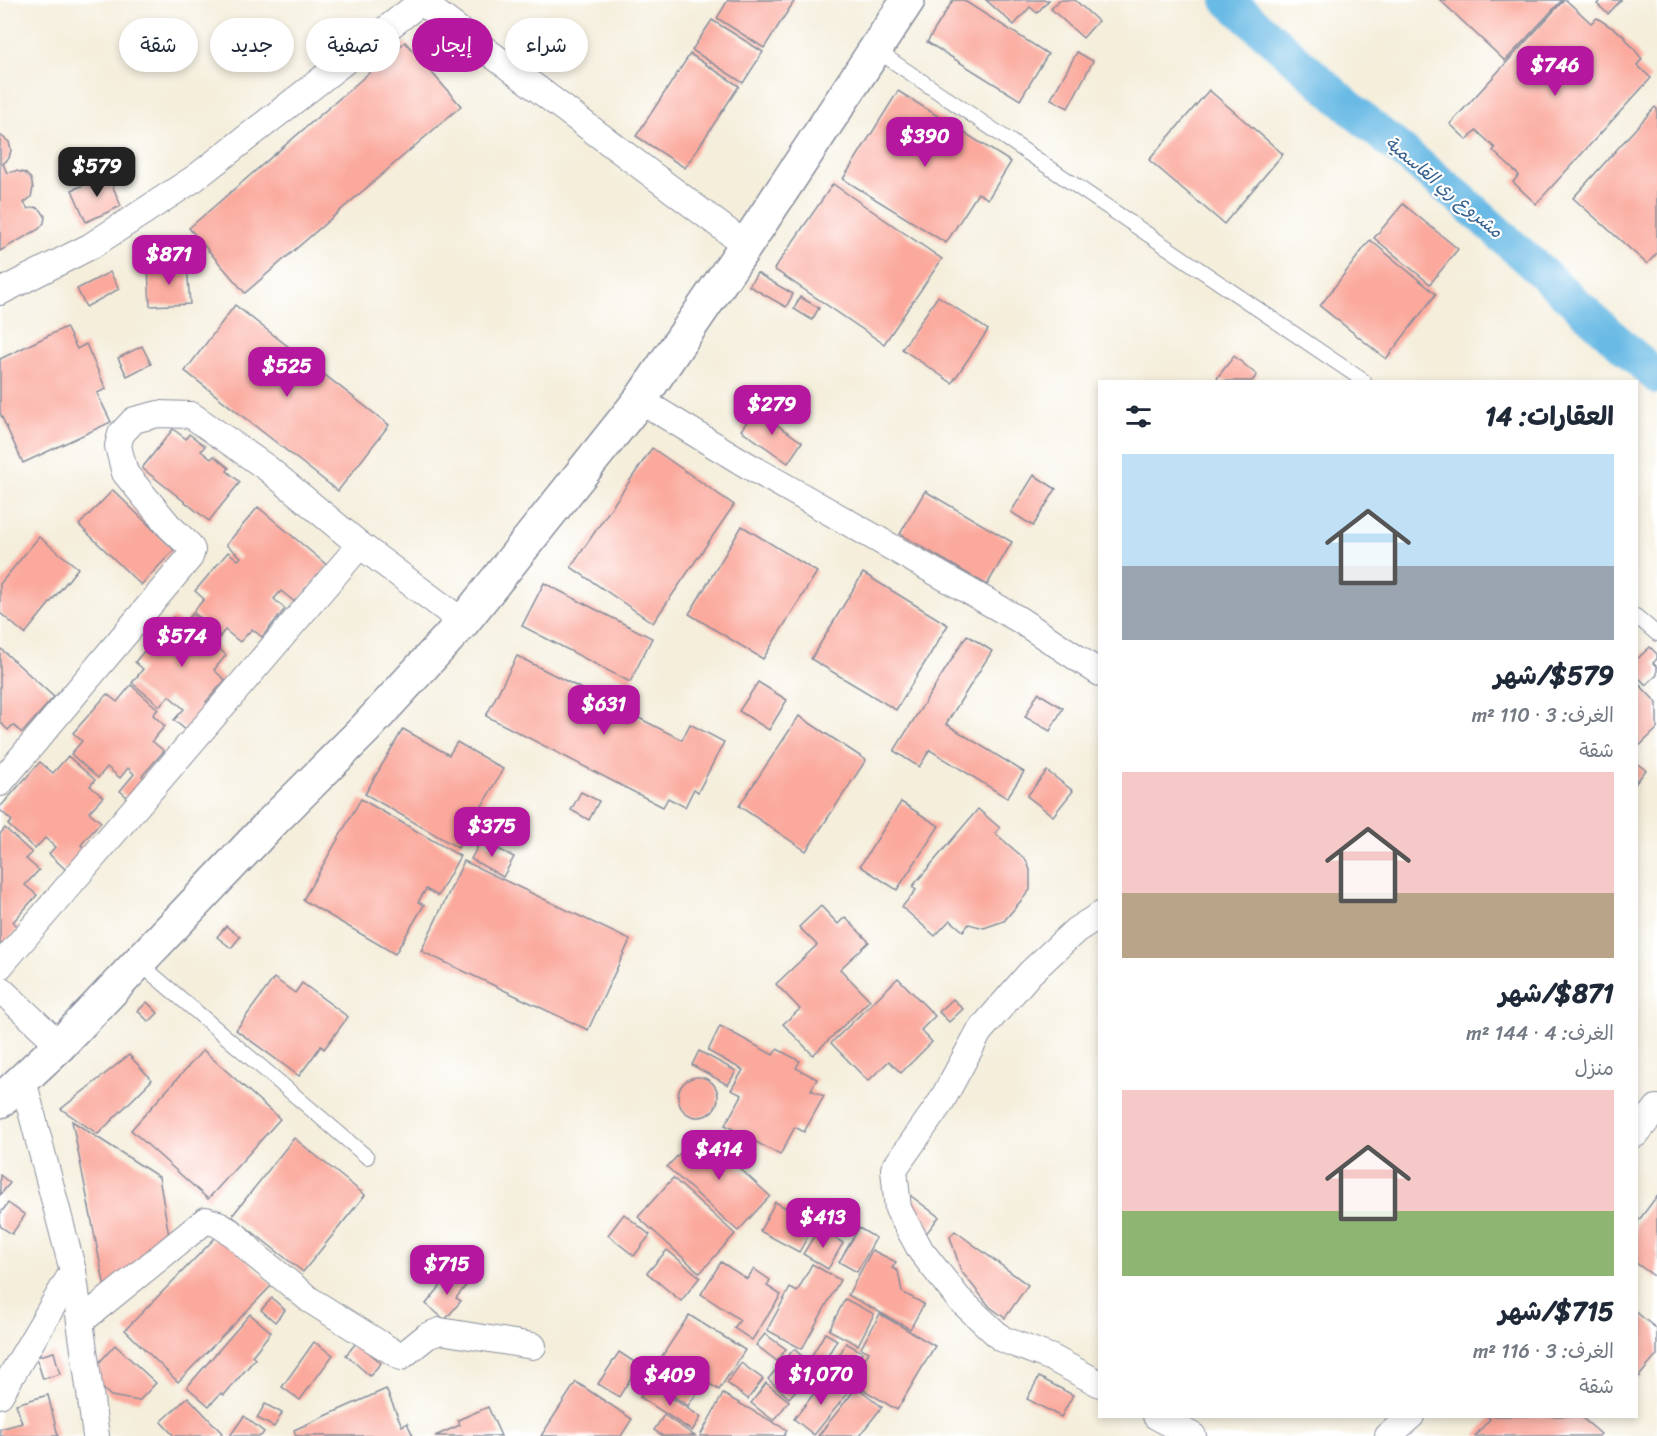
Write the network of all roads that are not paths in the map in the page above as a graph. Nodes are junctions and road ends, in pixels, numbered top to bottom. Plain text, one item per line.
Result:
1 (908, 0) edge
2 (420, 1) edge
3 (876, 50) junction
4 (746, 246) junction
5 (0, 292) edge
6 (1363, 380) edge
7 (640, 400) junction
8 (360, 545) junction
9 (1638, 618) edge
10 (463, 622) junction
11 (1657, 634) edge
12 (1098, 672) edge
13 (0, 783) edge
14 (1098, 916) edge
15 (138, 963) junction
16 (0, 966) edge
17 (0, 989) edge
18 (60, 1045) junction
19 (11, 1091) edge
20 (1657, 1108) edge
21 (1638, 1132) edge
22 (367, 1157) dead end
23 (73, 1271) junction
24 (80, 1322) junction
25 (533, 1346) dead end
26 (1098, 1383) edge
27 (0, 1395) edge
28 (1160, 1418) edge
29 (1409, 1418) edge
30 (96, 1436) edge
31 (1193, 1436) edge
32 (1388, 1436) edge

1 - 3 main road
2 - 4 street
2 - 5 street
3 - 4 main road
3 - 6 lane
4 - 7 main road
7 - 10 main road
7 - 12 street
8 - 10 street
8 - 13 street
8 - 16 street
9 - 11 lane
10 - 15 main road
14 - 26 street
15 - 18 main road
15 - 22 lane
17 - 18 street
18 - 19 main road
19 - 23 street
20 - 21 street
23 - 24 street
23 - 27 street
24 - 25 street
24 - 30 street
28 - 31 street
29 - 32 street

